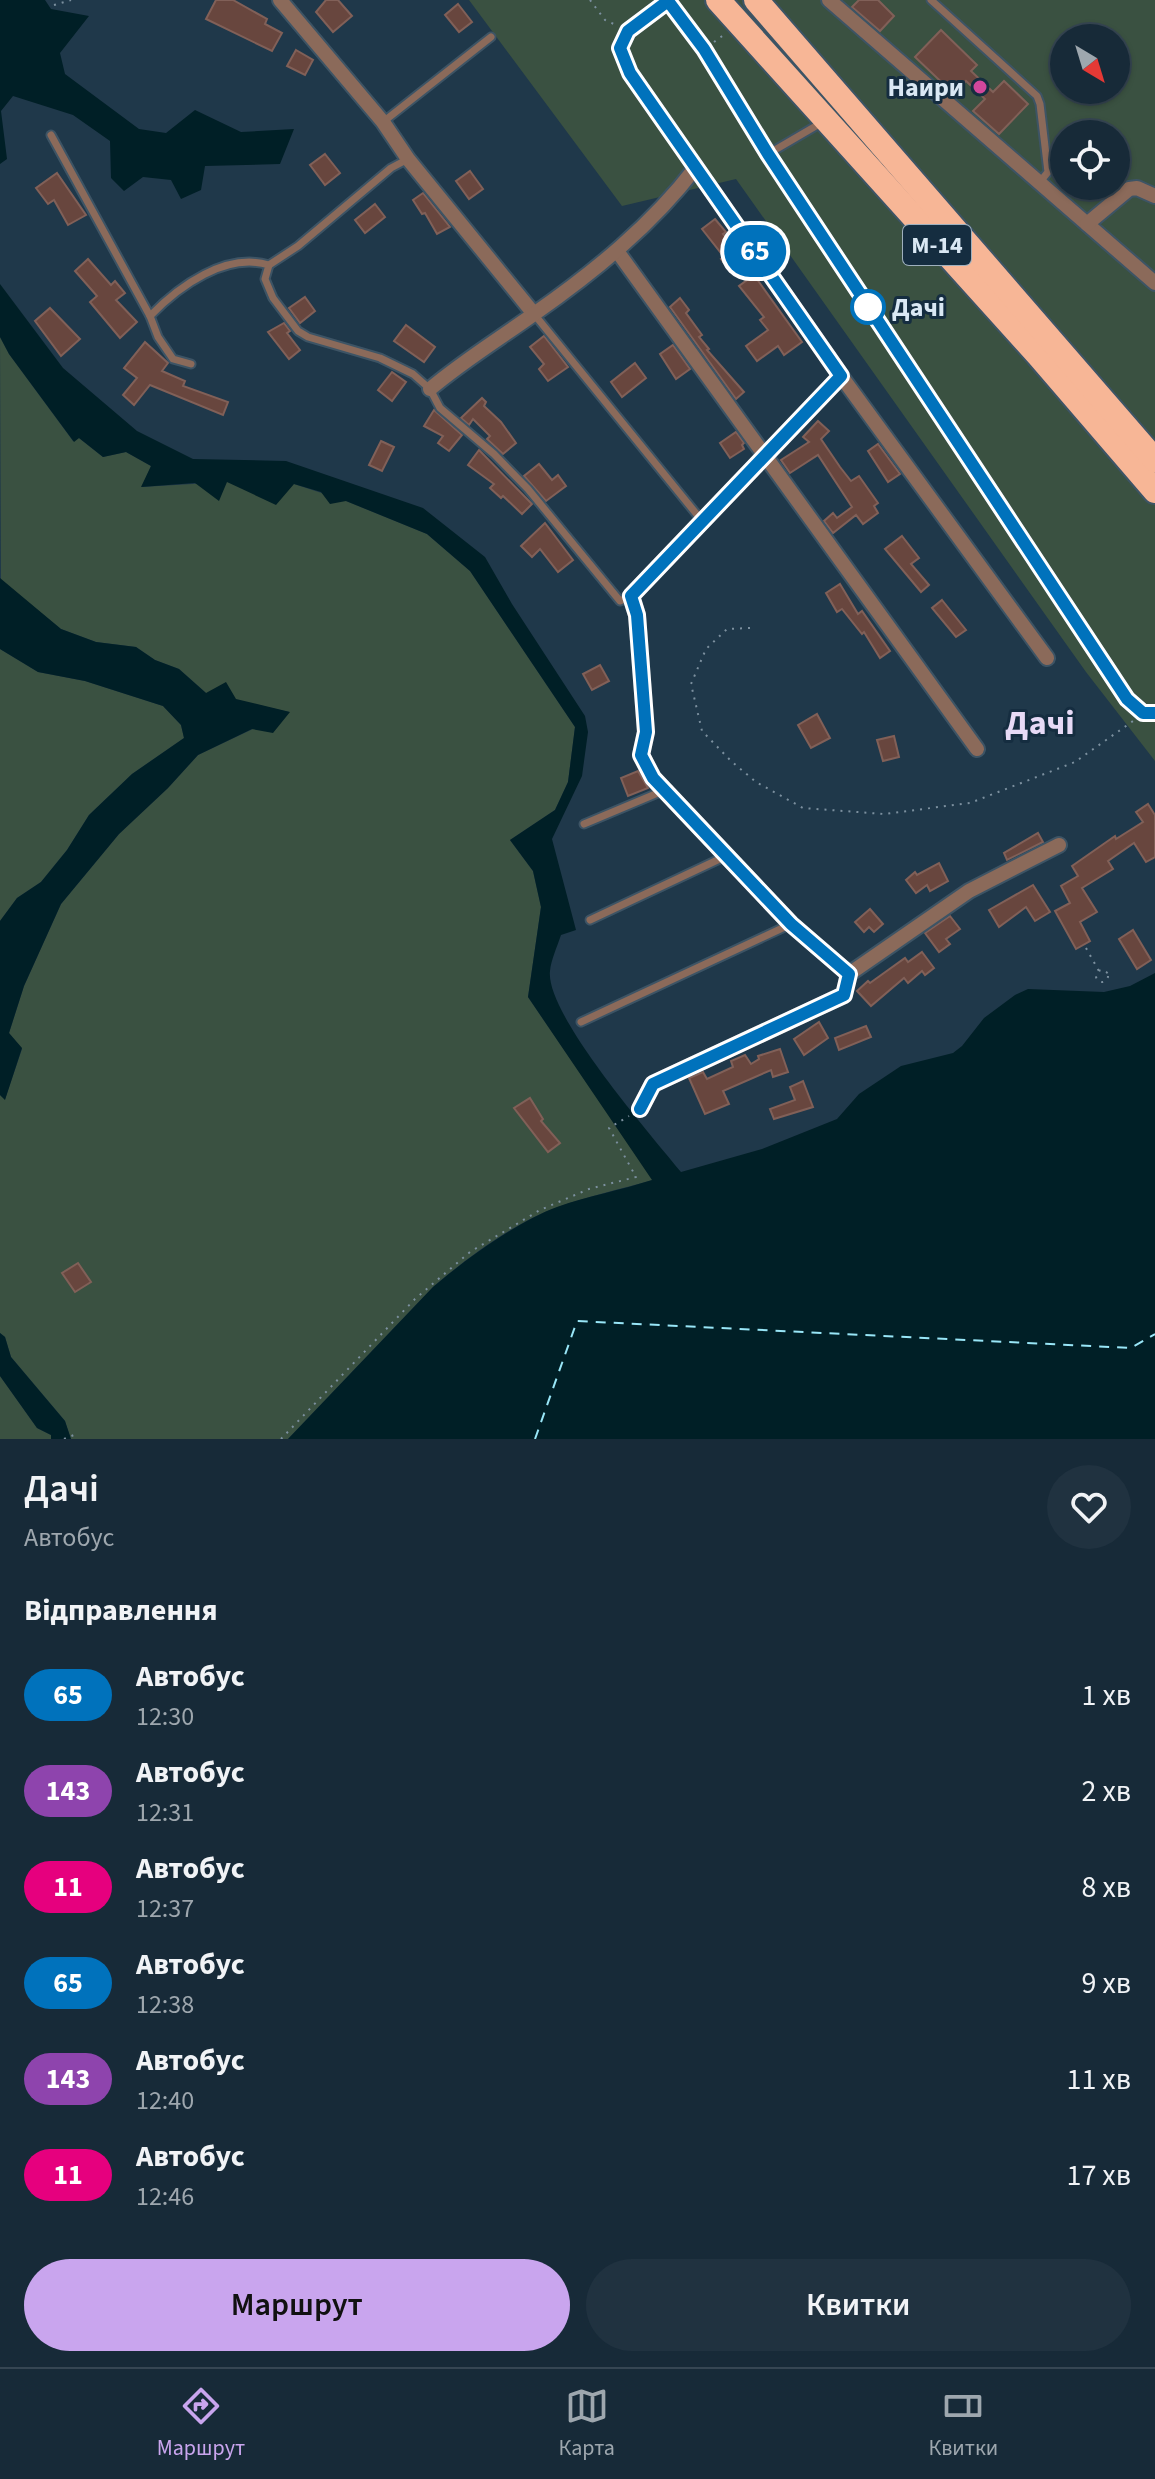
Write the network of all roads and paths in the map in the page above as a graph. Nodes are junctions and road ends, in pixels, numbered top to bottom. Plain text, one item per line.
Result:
1 (71, 0) edge
2 (280, 0) edge
3 (590, 0) edge
4 (718, 0) edge
5 (756, 0) edge
6 (829, 0) edge
7 (931, 0) edge
8 (667, 1) edge
9 (54, 5) dead end
10 (628, 31) junction
11 (726, 33) dead end
12 (491, 37) dead end
13 (704, 49) junction
14 (824, 121) junction
15 (383, 122) junction
16 (51, 135) dead end
17 (768, 154) junction
18 (408, 159) junction
19 (696, 167) junction
20 (1039, 183) junction
21 (1155, 196) edge
22 (1087, 224) junction
23 (617, 251) junction
24 (269, 265) junction
25 (1155, 283) edge
26 (534, 314) junction
27 (150, 316) junction
28 (191, 364) dead end
29 (841, 376) junction
30 (430, 389) junction
31 (766, 456) junction
32 (1155, 460) edge
33 (1155, 491) edge
34 (703, 522) junction
35 (631, 596) junction
36 (750, 628) dead end
37 (1047, 658) dead end
38 (1149, 713) edge
39 (977, 749) dead end
40 (665, 790) junction
41 (584, 824) dead end
42 (1059, 845) dead end
43 (728, 855) junction
44 (590, 920) dead end
45 (791, 924) junction
46 (1086, 948) dead end
47 (1099, 971) dead end
48 (849, 974) junction
49 (581, 1022) dead end
50 (640, 1109) joint
51 (75, 1437) edge
52 (64, 1439) edge
53 (281, 1439) edge

1 - 9 path
2 - 15 street
3 - 10 path
4 - 14 highway, М-14
5 - 32 highway, М-14
6 - 20 street
7 - 20 lane
8 - 10 street
8 - 13 street
10 - 19 street
11 - 13 path
12 - 15 lane
13 - 17 street
14 - 17 lane
14 - 33 highway, М-14
15 - 18 street
16 - 27 lane
17 - 38 street
18 - 24 lane
18 - 26 street
19 - 23 street
19 - 29 street
20 - 22 street
21 - 22 street
22 - 25 street
23 - 26 street
23 - 31 street
24 - 27 lane
24 - 30 lane
26 - 30 street
26 - 34 lane
27 - 28 lane
29 - 31 street
29 - 37 street
30 - 35 lane
31 - 34 street
31 - 39 street
34 - 35 street
35 - 40 street
36 - 38 path
40 - 41 lane
40 - 43 street
42 - 48 street
43 - 44 lane
43 - 45 street
45 - 48 street
45 - 49 lane
46 - 47 path
48 - 50 street
50 - 53 path
51 - 52 path

